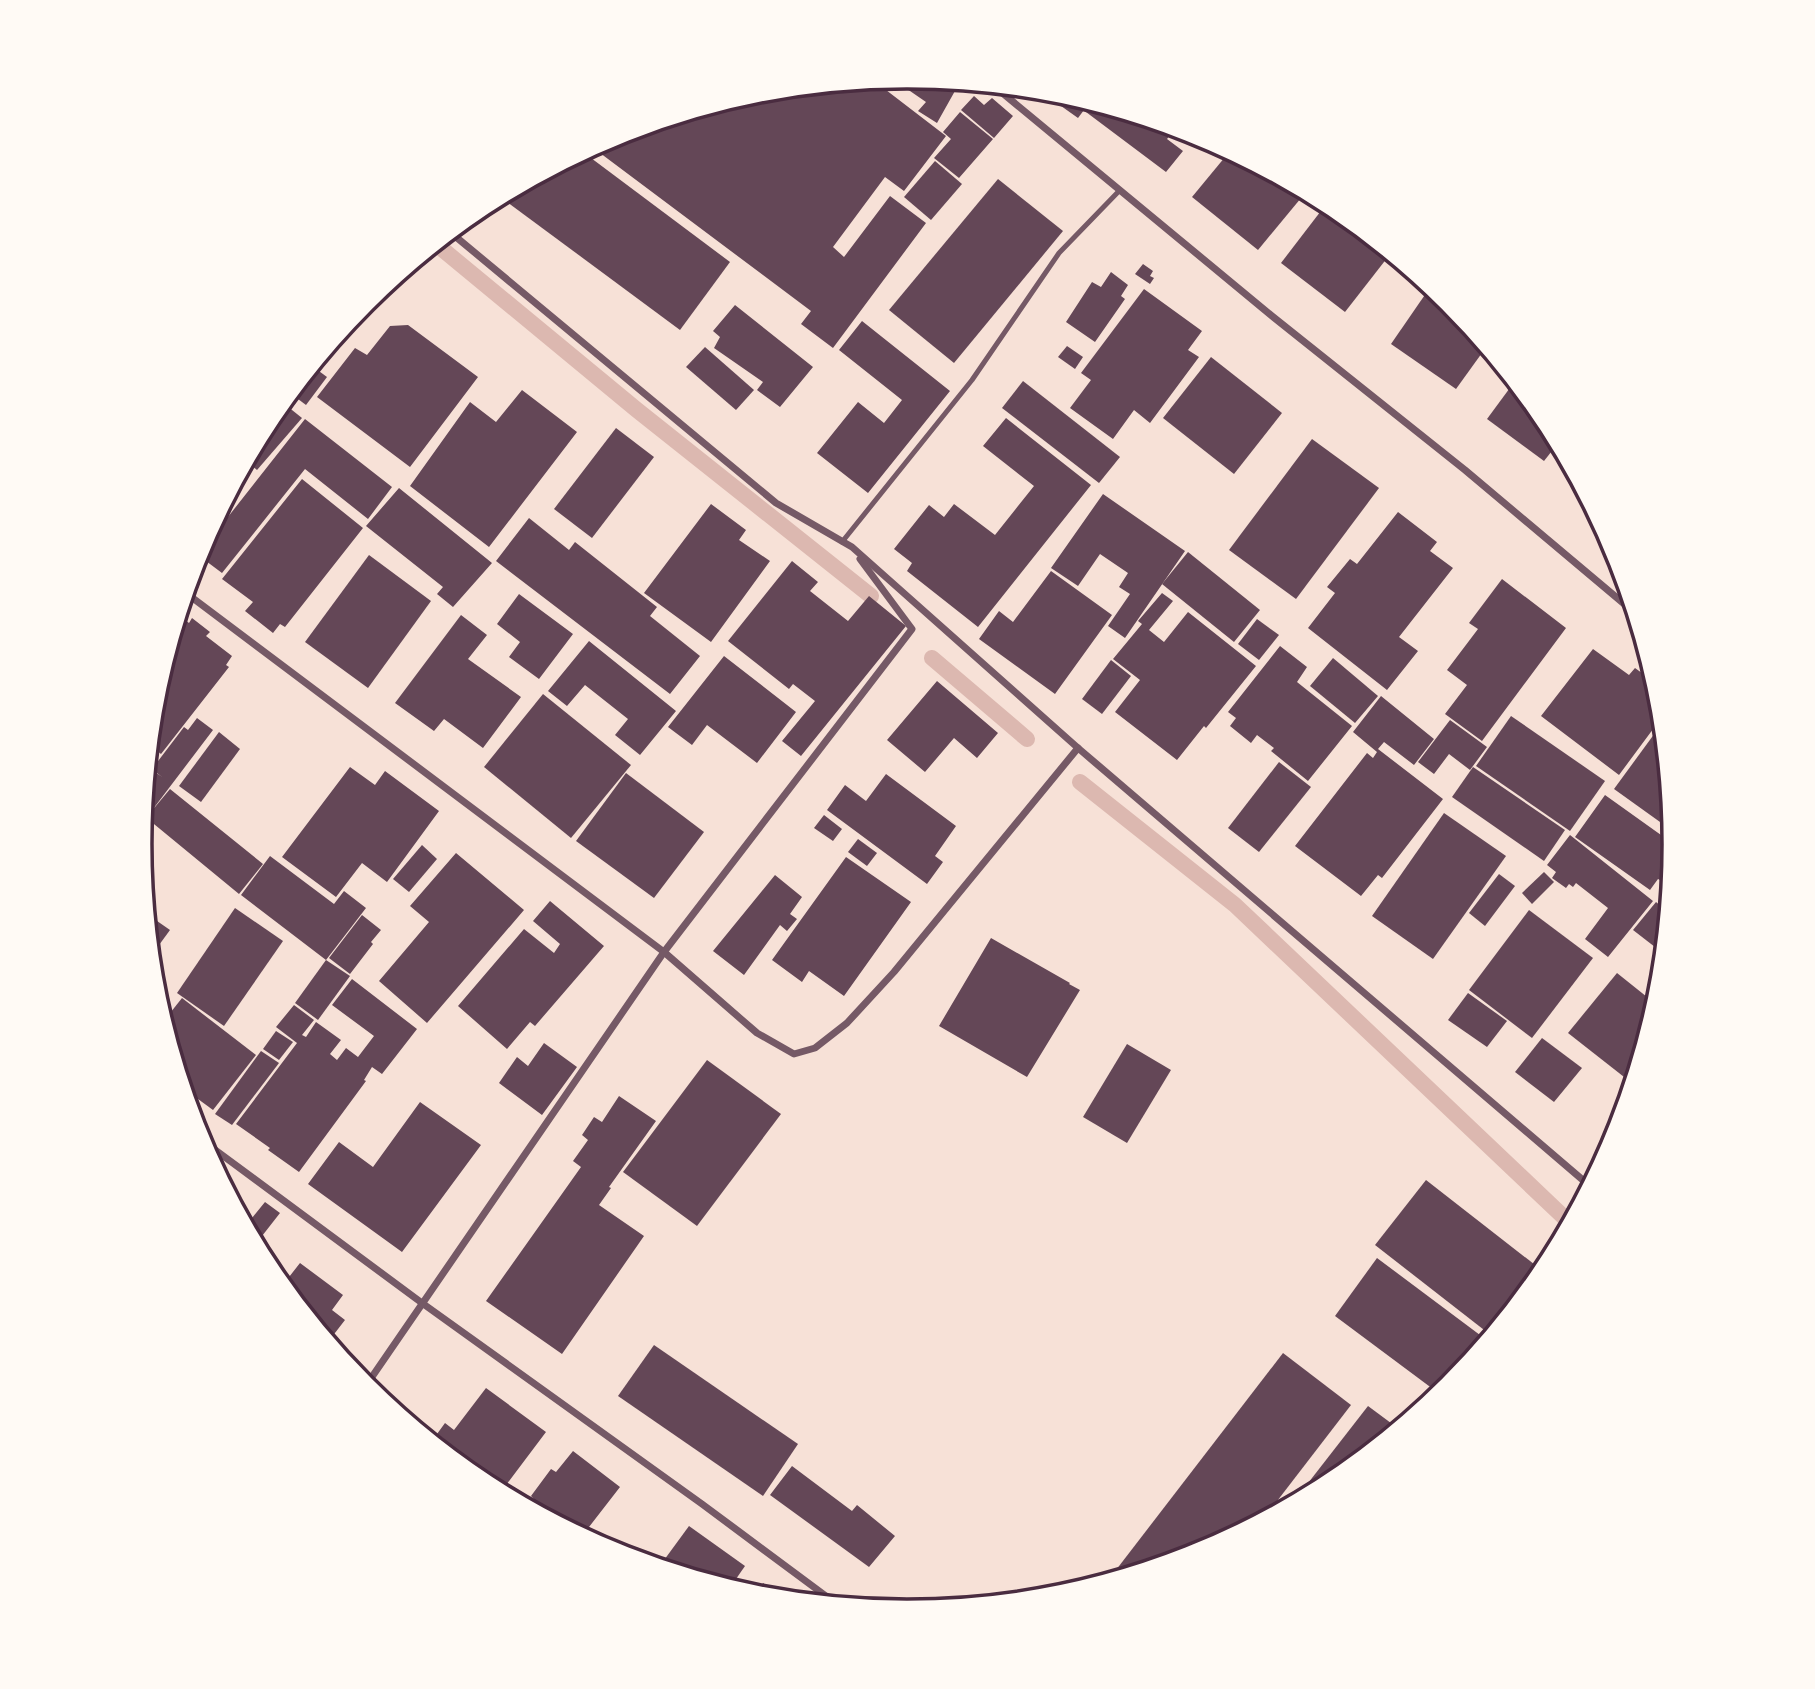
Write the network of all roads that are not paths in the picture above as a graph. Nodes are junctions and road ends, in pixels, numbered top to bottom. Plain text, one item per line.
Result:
1 (1006, 96) edge
2 (1121, 190) junction
3 (458, 238) edge
4 (842, 542) junction
5 (852, 547) junction
6 (193, 599) edge
7 (1623, 603) edge
8 (1078, 748) junction
9 (664, 952) junction
10 (218, 1152) edge
11 (1584, 1181) edge
12 (422, 1303) junction
13 (372, 1377) edge
14 (824, 1595) edge

1 - 2 street
2 - 4 lane
2 - 7 street
3 - 4 street
4 - 5 street
5 - 8 street
5 - 9 street
6 - 9 street
8 - 9 street
8 - 11 street
9 - 12 street
10 - 12 street
12 - 13 street
12 - 14 street

